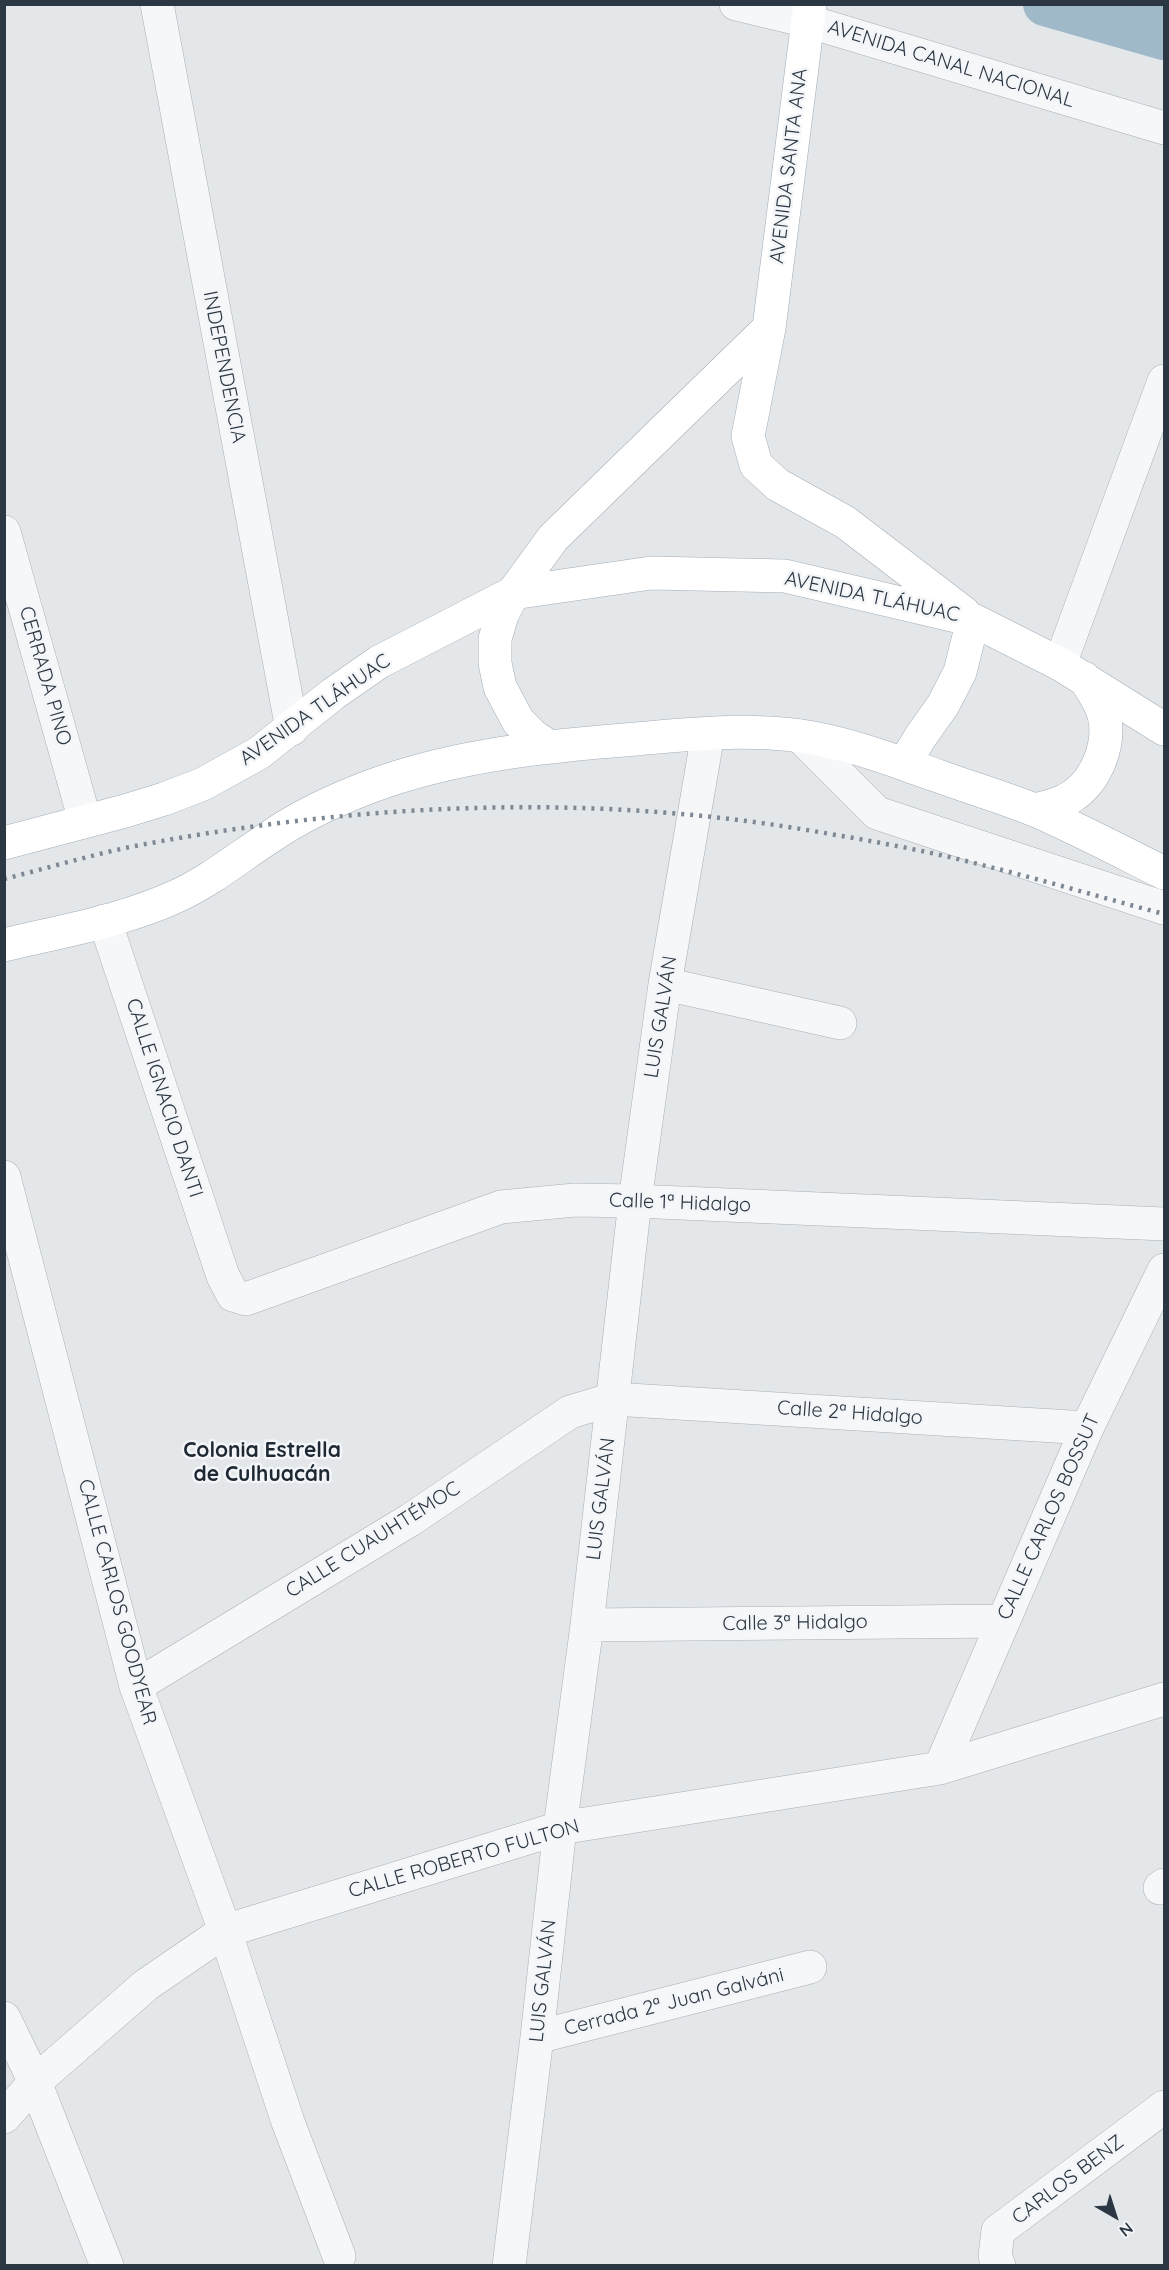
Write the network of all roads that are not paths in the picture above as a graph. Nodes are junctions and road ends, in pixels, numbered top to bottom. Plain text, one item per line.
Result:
1 (157, 4) edge
2 (736, 4) edge
3 (808, 13) edge
4 (1164, 128) edge
5 (769, 328) junction
6 (1164, 381) edge
7 (4, 532) edge
8 (513, 593) junction
9 (973, 620) junction
10 (1072, 671) junction
11 (292, 729) junction
12 (1164, 729) edge
13 (708, 734) junction
14 (800, 736) junction
15 (548, 746) junction
16 (904, 764) junction
17 (1034, 810) junction
18 (85, 821) junction
19 (4, 843) edge
20 (1164, 873) edge
21 (1164, 908) edge
22 (105, 921) junction
23 (4, 945) edge
24 (665, 984) junction
25 (840, 1023) dead end
26 (4, 1177) edge
27 (635, 1201) junction
28 (1164, 1224) edge
29 (1164, 1270) edge
30 (223, 1276) joint
31 (613, 1399) junction
32 (1087, 1428) junction
33 (1004, 1621) junction
34 (587, 1625) junction
35 (136, 1686) junction
36 (1164, 1699) edge
37 (940, 1768) junction
38 (560, 1828) junction
39 (225, 1930) junction
40 (810, 1967) dead end
41 (4, 2018) edge
42 (537, 2037) junction
43 (35, 2082) junction
44 (1164, 2107) edge
45 (4, 2117) edge
46 (339, 2256) dead end
47 (107, 2265) edge
48 (508, 2265) edge
49 (999, 2265) edge

1 - 11 street, INDEPENDENCIA
2 - 3 street, AVENIDA CANAL NACIONAL
3 - 4 street, AVENIDA CANAL NACIONAL
3 - 5 main road, AVENIDA SANTA ANA
5 - 8 main road
5 - 9 main road, AVENIDA SANTA ANA
6 - 10 street
7 - 18 street, CERRADA PINO
8 - 9 main road, AVENIDA TLÁHUAC
8 - 11 main road, AVENIDA TLÁHUAC
8 - 15 main road
9 - 10 main road, AVENIDA TLÁHUAC
9 - 16 main road
10 - 12 main road, AVENIDA TLÁHUAC
10 - 17 main road
11 - 18 main road, AVENIDA TLÁHUAC
13 - 14 main road
13 - 15 main road
13 - 24 street, LUIS GALVÁN
14 - 16 main road
14 - 21 street
15 - 22 main road
16 - 17 main road
17 - 20 main road
18 - 19 main road, AVENIDA TLÁHUAC
22 - 23 main road
22 - 30 street, CALLE IGNACIO DANTI
24 - 25 street
24 - 27 street, LUIS GALVÁN
26 - 35 street, CALLE CARLOS GOODYEAR
27 - 28 street, Calle 1ª Hidalgo
27 - 30 street, Calle 1ª Hidalgo
27 - 31 street, LUIS GALVÁN
29 - 32 street, CALLE CARLOS BOSSUT
31 - 32 street, Calle 2ª Hidalgo
31 - 34 street, LUIS GALVÁN
31 - 35 street, CALLE CUAUHTÉMOC
32 - 33 street, CALLE CARLOS BOSSUT
33 - 34 street, Calle 3ª Hidalgo
33 - 37 street, CALLE CARLOS BOSSUT
34 - 38 street, LUIS GALVÁN
35 - 39 street, CALLE CARLOS GOODYEAR
36 - 37 street, CALLE ROBERTO FULTON
37 - 38 street, CALLE ROBERTO FULTON
38 - 39 street, CALLE ROBERTO FULTON
38 - 42 street, LUIS GALVÁN
39 - 43 street, CALLE ROBERTO FULTON
39 - 46 street, CALLE CARLOS GOODYEAR
40 - 42 street, Cerrada 2ª Juan Galváni
41 - 43 street
42 - 48 street, LUIS GALVÁN
43 - 45 street, CALLE ROBERTO FULTON
43 - 47 street
44 - 49 street, CARLOS BENZ

